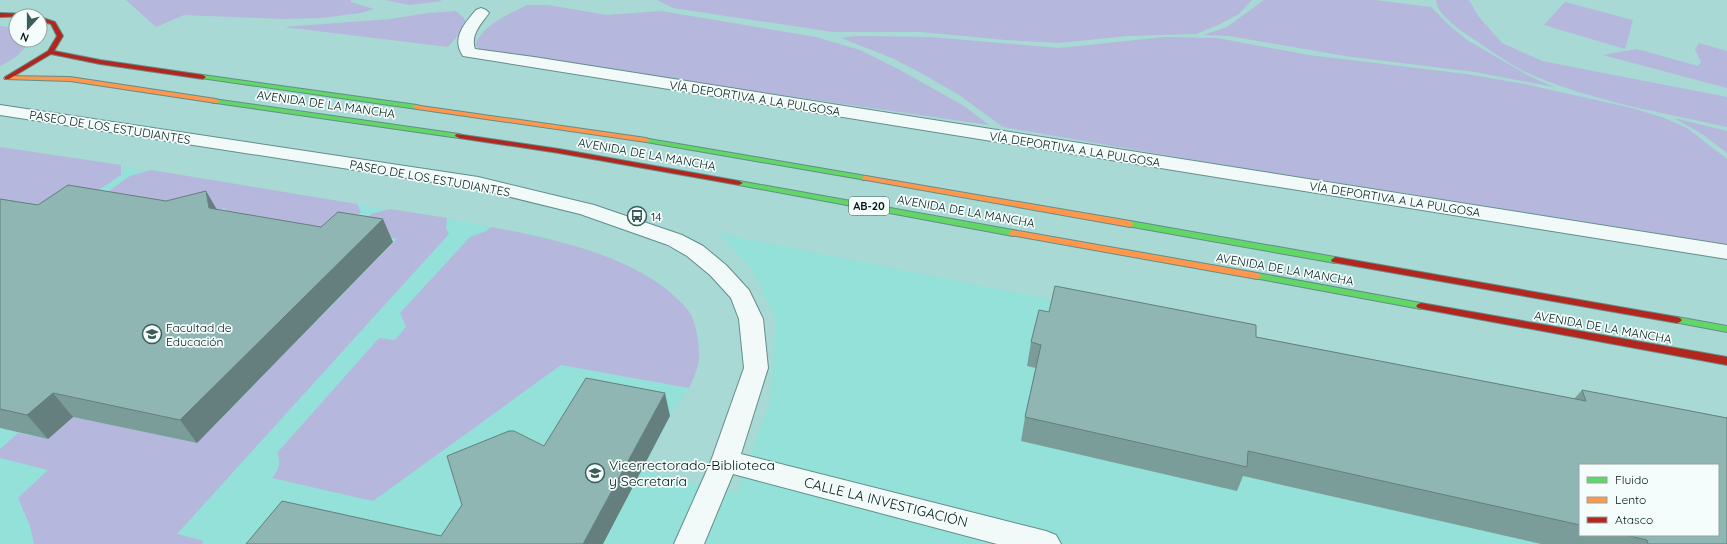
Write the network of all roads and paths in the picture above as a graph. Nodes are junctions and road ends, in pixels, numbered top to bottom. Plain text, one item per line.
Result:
1 (481, 13) dead end
2 (48, 21) edge
3 (50, 52) junction
4 (4, 79) edge
5 (0, 110) edge
6 (1727, 252) edge
7 (1727, 330) edge
8 (1727, 362) edge
9 (725, 461) junction
10 (689, 544) edge
11 (1046, 544) edge

1 - 6 street, VÍA DEPORTIVA A LA PULGOSA
2 - 3 main road
3 - 4 main road
3 - 7 main road, AVENIDA DE LA MANCHA / AB-20
4 - 8 main road, AVENIDA DE LA MANCHA / AB-20
5 - 9 street, PASEO DE LOS ESTUDIANTES
9 - 10 street, PASEO DE LOS ESTUDIANTES
9 - 11 street, CALLE LA INVESTIGACIÓN

